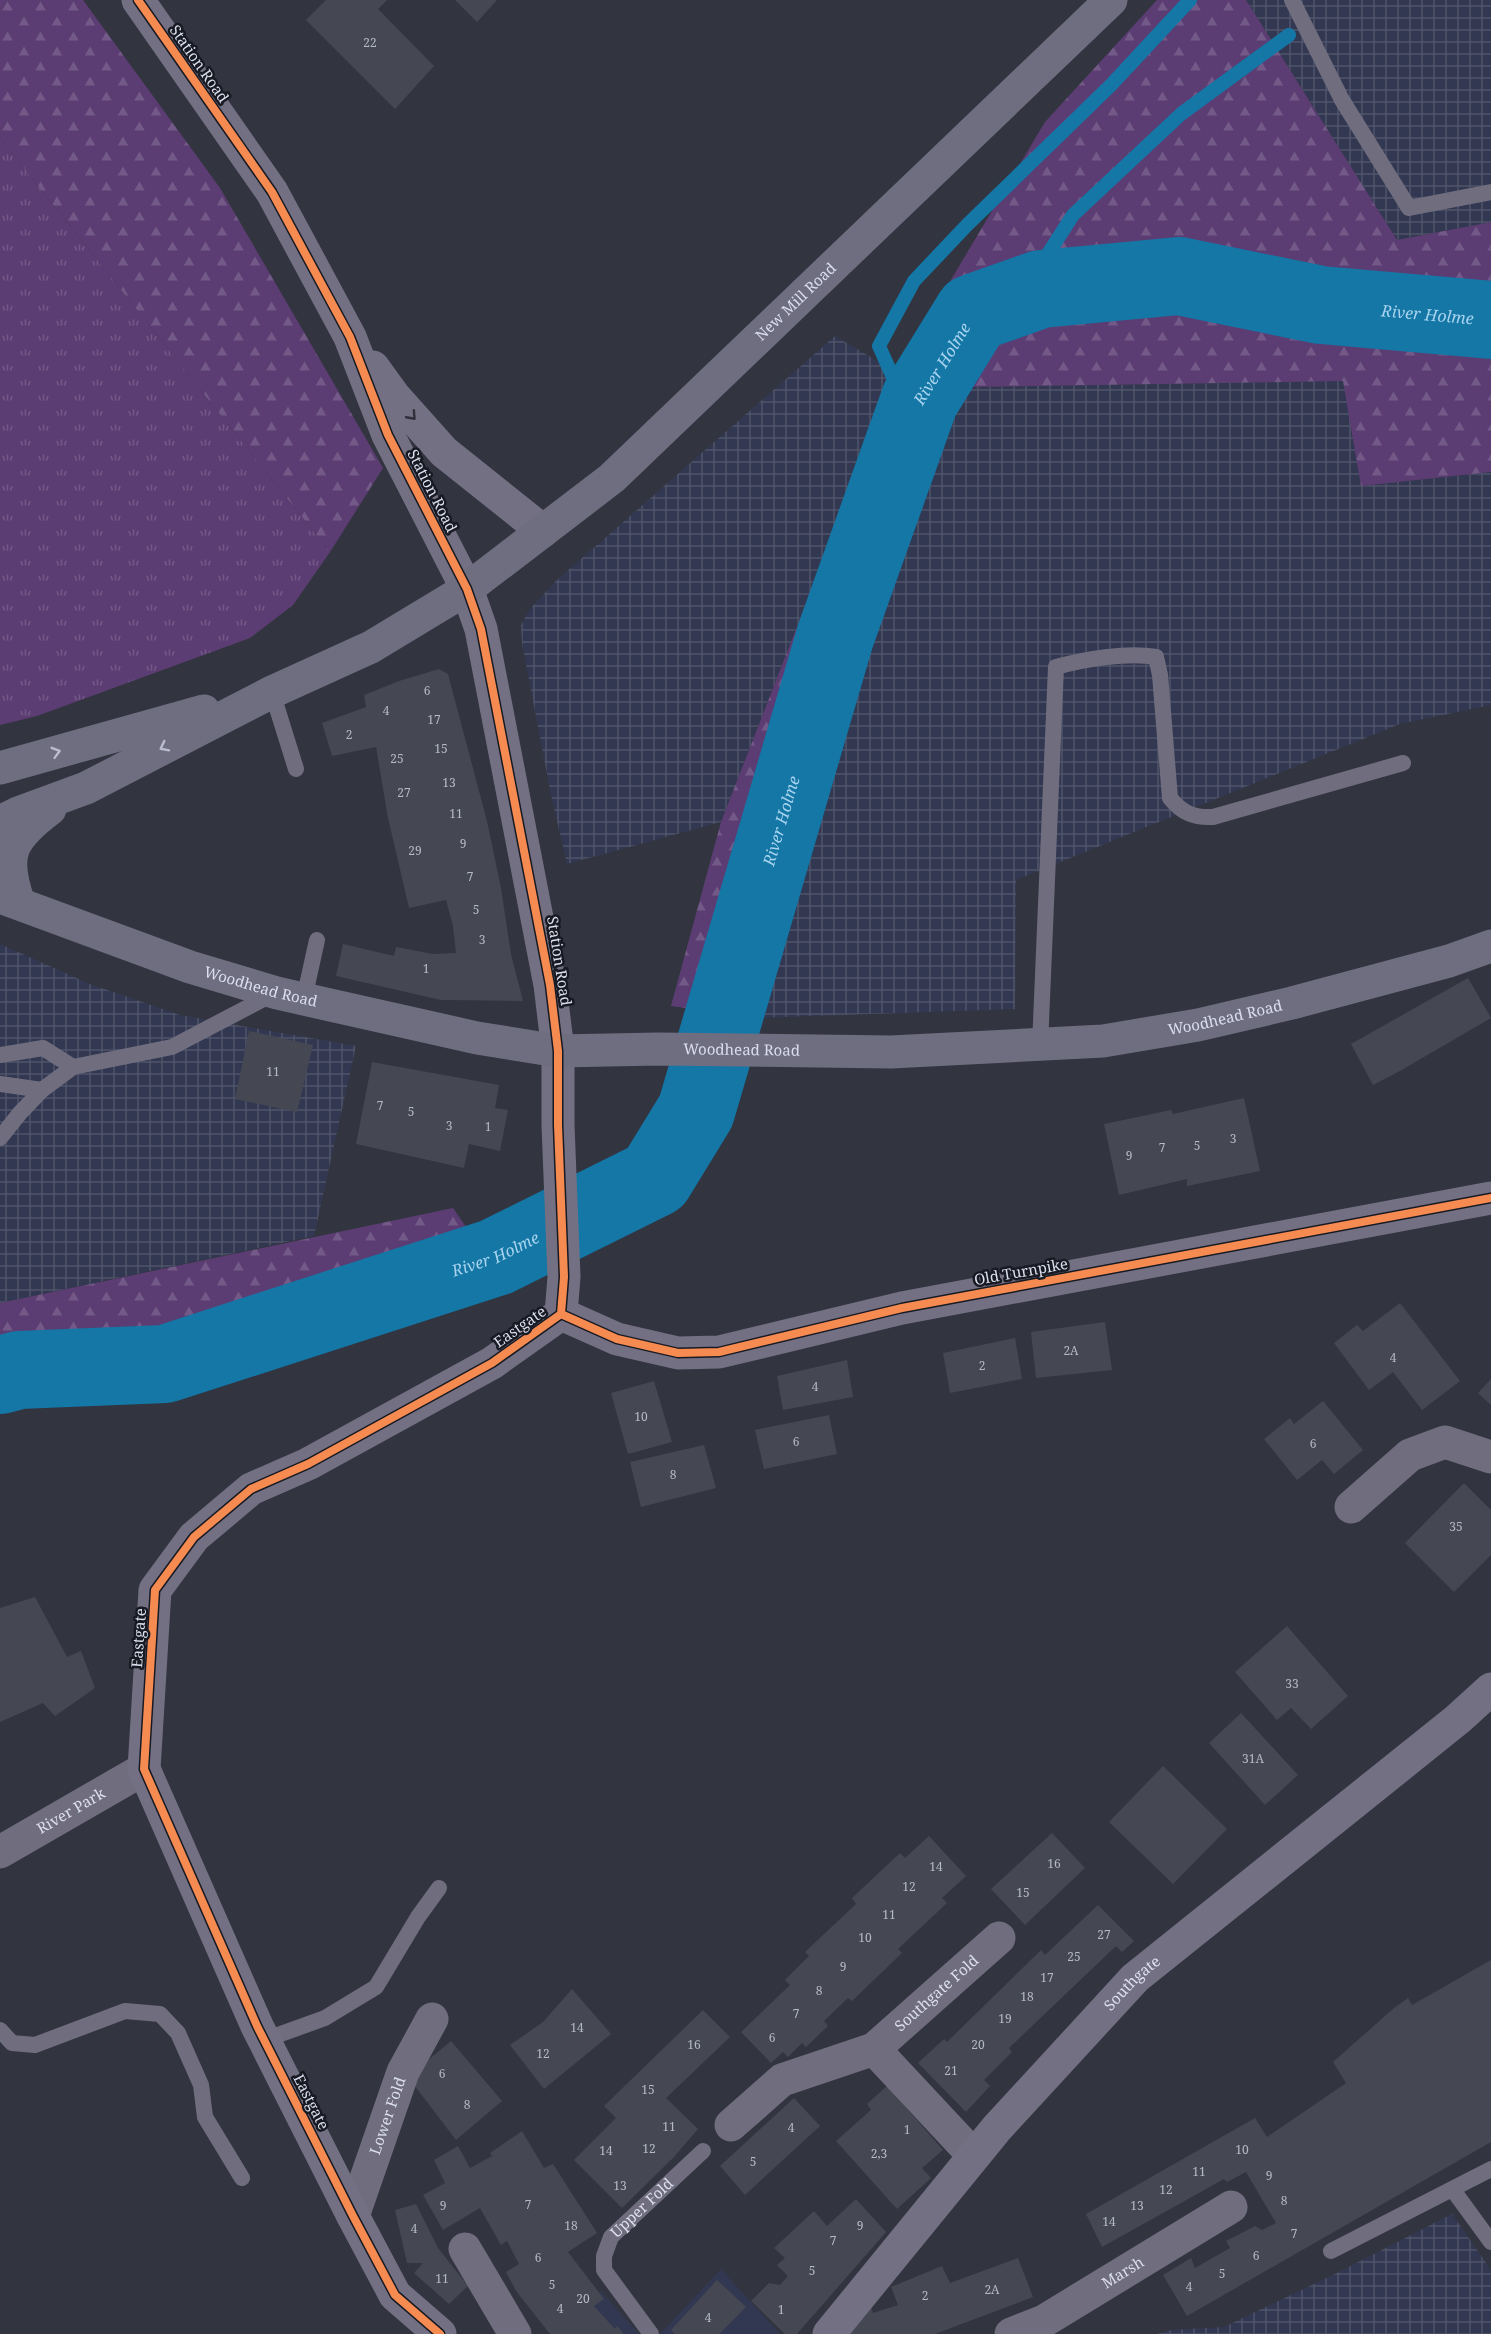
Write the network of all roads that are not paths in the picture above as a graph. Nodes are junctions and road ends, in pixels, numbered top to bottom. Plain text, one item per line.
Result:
1 (138, 0) edge
2 (1111, 0) edge
3 (1292, 0) edge
4 (1491, 192) edge
5 (350, 337) junction
6 (543, 531) junction
7 (467, 589) junction
8 (272, 692) junction
9 (1403, 763) dead end
10 (0, 768) edge
11 (296, 769) dead end
12 (65, 796) junction
13 (0, 822) edge
14 (9, 900) edge
15 (317, 940) dead end
16 (1491, 946) edge
17 (290, 996) junction
18 (1040, 1046) junction
19 (558, 1051) junction
20 (0, 1055) edge
21 (73, 1067) junction
22 (0, 1084) edge
23 (42, 1090) junction
24 (0, 1138) edge
25 (1491, 1198) edge
26 (561, 1314) junction
27 (1491, 1457) edge
28 (1351, 1507) dead end
29 (1491, 1689) edge
30 (144, 1769) junction
31 (0, 1852) edge
32 (439, 1888) dead end
33 (999, 1938) dead end
34 (432, 2019) dead end
35 (0, 2030) edge
36 (264, 2040) junction
37 (874, 2049) junction
38 (731, 2126) dead end
39 (704, 2151) dead end
40 (974, 2156) junction
41 (1491, 2169) edge
42 (242, 2178) dead end
43 (1453, 2190) junction
44 (1231, 2207) dead end
45 (353, 2216) junction
46 (1491, 2242) edge
47 (465, 2248) dead end
48 (1331, 2251) dead end
49 (440, 2334) edge
50 (515, 2334) edge
51 (651, 2334) edge
52 (829, 2334) edge
53 (1011, 2334) edge

1 - 5 street, Station Road
2 - 6 main road, New Mill Road
3 - 4 lane
5 -> 6 street, Station Road
5 - 7 street, Station Road
6 - 7 main road, New Mill Road
7 - 8 main road, New Mill Road
7 - 19 street, Station Road
10 -> 8 main road
8 - 11 lane
8 -> 12 main road
9 - 18 lane
12 - 13 main road
12 - 14 main road
14 - 17 main road, Woodhead Road
15 - 17 lane
16 - 18 main road, Woodhead Road
17 - 19 main road, Woodhead Road
17 - 21 lane
18 - 19 main road, Woodhead Road
19 - 26 street, Eastgate
20 - 21 lane
21 - 23 lane
22 - 23 lane
23 - 24 lane
25 - 26 street, Old Turnpike
26 - 30 street, Eastgate
27 - 28 street
29 - 40 street, Southgate
30 - 31 street, River Park
30 - 36 street, Eastgate
32 - 36 lane
33 - 37 street, Southgate Fold
34 - 45 street, Lower Fold
35 - 42 lane
36 - 45 street, Eastgate
37 - 38 street, Southgate Fold
37 - 40 street
39 - 51 lane, Upper Fold
40 - 52 street, Southgate
41 - 43 lane
43 - 46 lane
43 - 48 lane
44 - 53 street, Marsh
45 - 49 street, Eastgate
47 - 50 street

